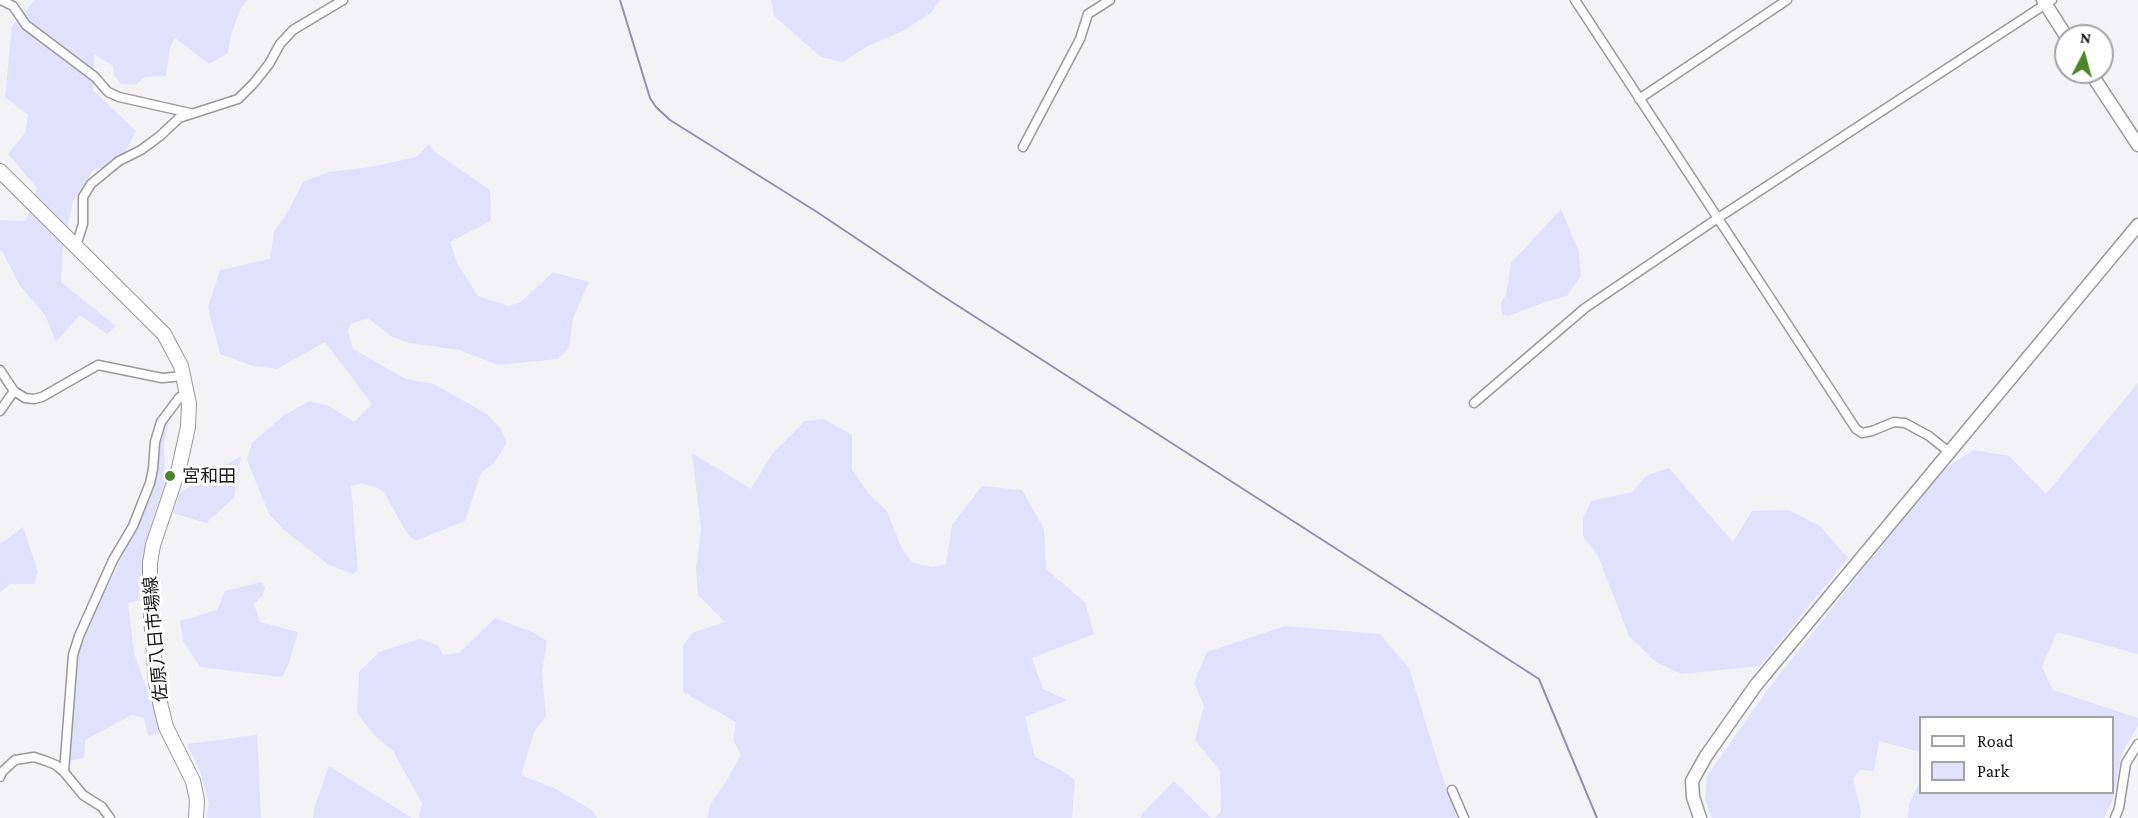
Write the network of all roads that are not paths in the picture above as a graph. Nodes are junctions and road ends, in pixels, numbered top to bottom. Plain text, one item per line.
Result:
1 (1, 0) edge
2 (343, 0) edge
3 (1110, 0) edge
4 (1575, 0) edge
5 (1787, 0) edge
6 (2047, 1) edge
7 (2059, 24) edge
8 (2098, 84) edge
9 (1639, 99) junction
10 (191, 113) junction
11 (2138, 145) edge
12 (1023, 147) dead end
13 (0, 171) edge
14 (1718, 218) junction
15 (2138, 225) edge
16 (76, 246) junction
17 (0, 370) edge
18 (184, 376) junction
19 (14, 391) junction
20 (187, 392) junction
21 (1474, 403) dead end
22 (0, 411) edge
23 (1949, 452) junction
24 (2138, 744) edge
25 (64, 772) junction
26 (1, 774) edge
27 (1452, 790) dead end
28 (110, 818) edge
29 (196, 818) edge
30 (1464, 818) edge
31 (1700, 818) edge
32 (2115, 818) edge

1 - 10 street
2 - 10 street
3 - 12 street
4 - 9 street
5 - 9 street
6 - 7 street
6 - 14 street
8 - 11 street
9 - 14 street
10 - 16 street
13 - 16 main road, 佐原八日市場線
14 - 21 street
14 - 23 street
15 - 23 street
16 - 18 main road, 佐原八日市場線
17 - 19 street
18 - 19 street
18 - 20 main road, 佐原八日市場線
19 - 22 street
20 - 25 street
20 - 29 main road, 佐原八日市場線
23 - 31 street
24 - 32 street
25 - 26 street
25 - 28 street
27 - 30 street

